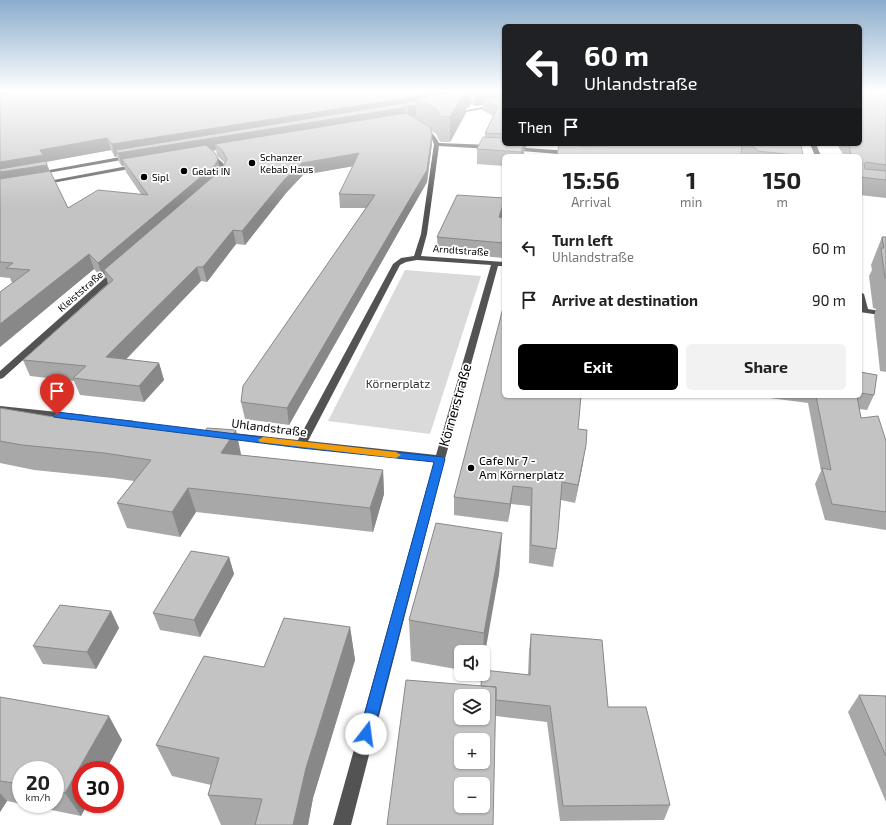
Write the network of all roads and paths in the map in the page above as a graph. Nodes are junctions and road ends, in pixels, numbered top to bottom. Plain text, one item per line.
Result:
1 (424, 130) edge
2 (437, 144) junction
3 (500, 148) edge
4 (508, 148) edge
5 (578, 153) edge
6 (210, 154) edge
7 (135, 156) edge
8 (148, 164) edge
9 (29, 174) edge
10 (31, 184) edge
11 (215, 186) edge
12 (417, 258) junction
13 (499, 264) edge
14 (126, 265) edge
15 (862, 310) edge
16 (886, 314) edge
17 (0, 376) edge
18 (0, 409) edge
19 (99, 420) edge
20 (215, 434) edge
21 (301, 445) junction
22 (440, 459) junction
23 (342, 825) edge

1 - 2 street
2 - 3 street
2 - 12 street
4 - 5 street
6 - 11 street
7 - 9 street
8 - 10 street
12 - 13 street, Arndtstraße
12 - 21 street
13 - 22 street, Körnerstraße
14 - 17 street, Kleiststraße
15 - 16 street
18 - 19 street
20 - 21 street, Uhlandstraße
21 - 22 street, Uhlandstraße
22 - 23 street, Körnerstraße

